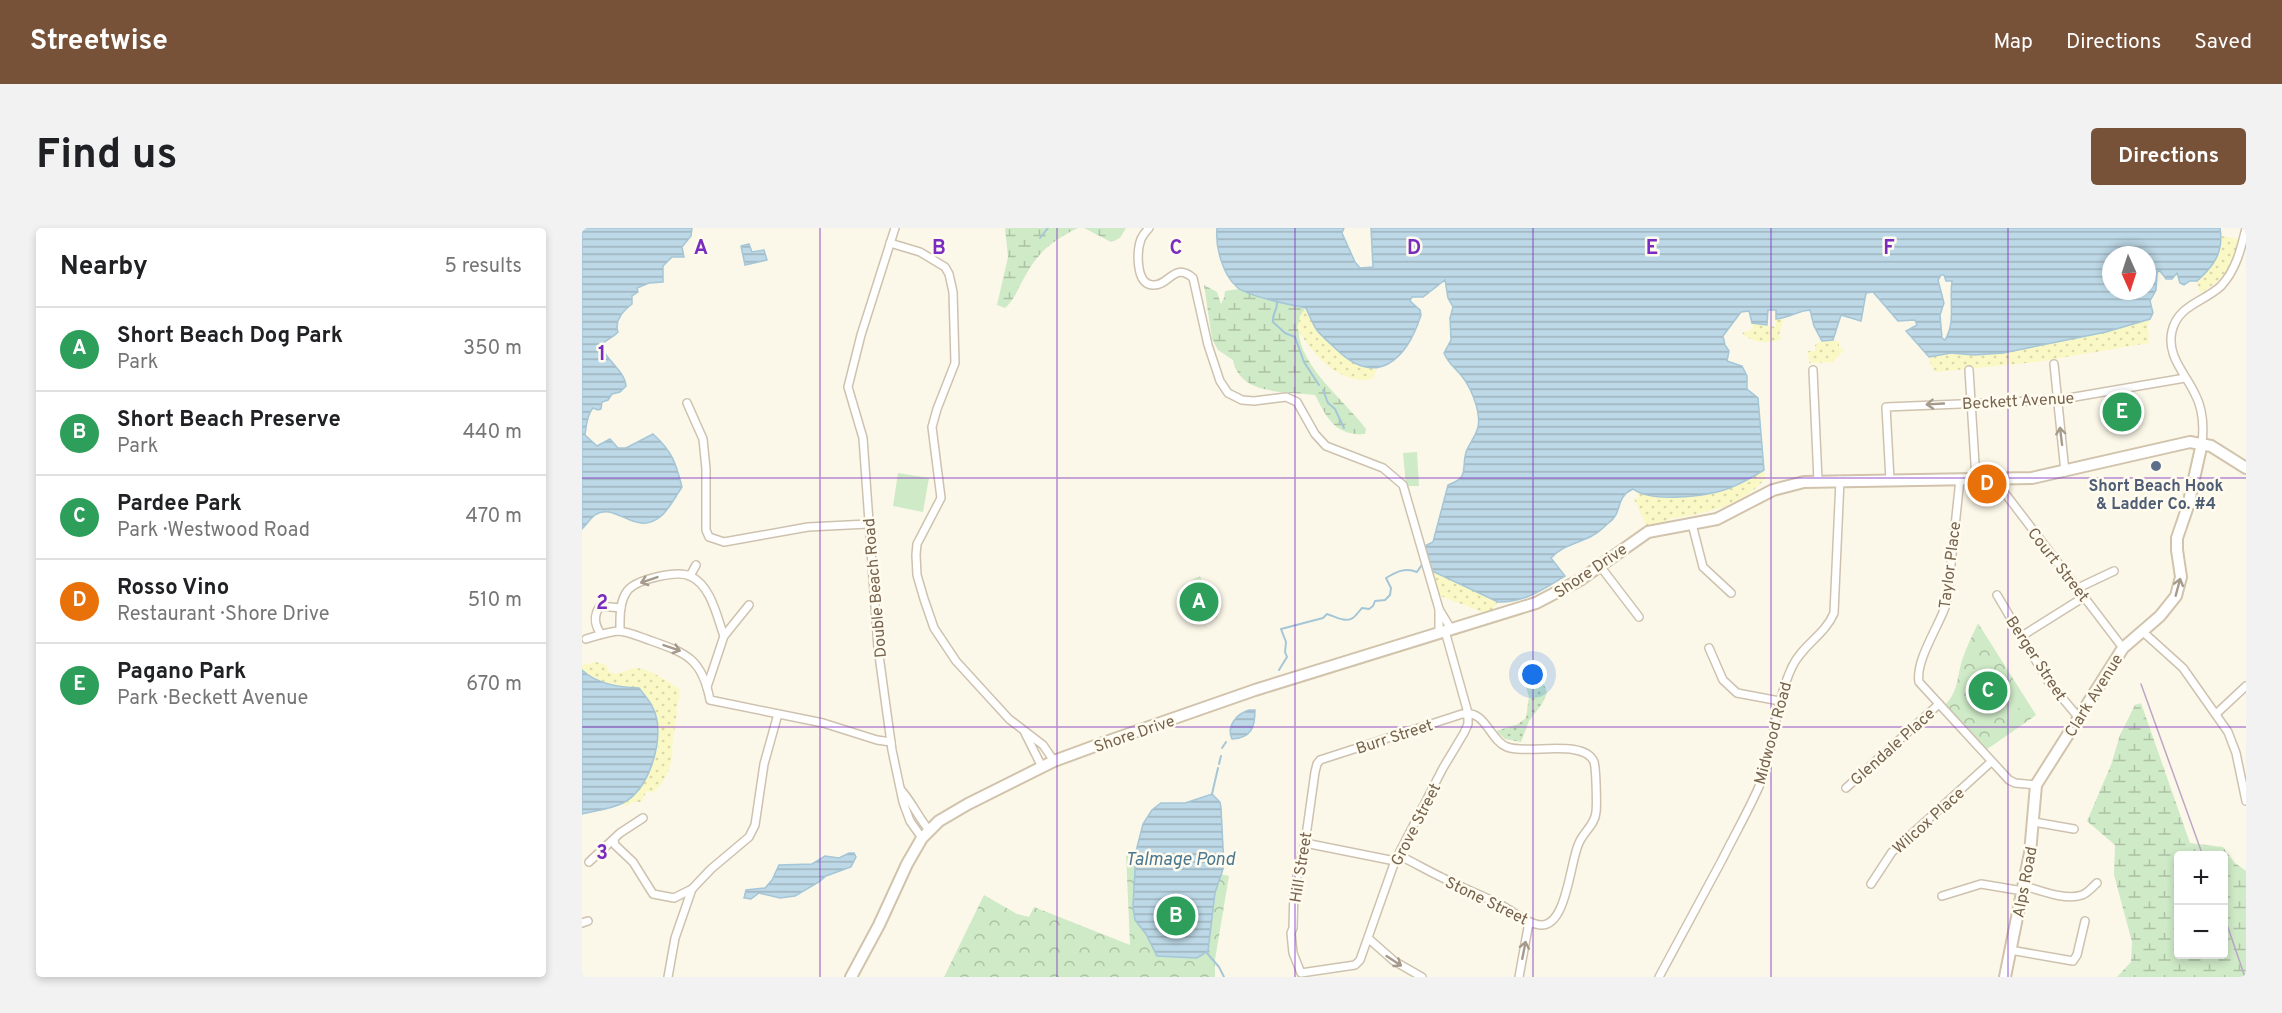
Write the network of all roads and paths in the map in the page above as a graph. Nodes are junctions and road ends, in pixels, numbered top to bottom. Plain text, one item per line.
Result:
1 (895, 228) edge
2 (1149, 228) edge
3 (2246, 228) edge
4 (890, 243) junction
5 (2054, 364) dead end
6 (1813, 370) dead end
7 (1969, 370) dead end
8 (2185, 378) junction
9 (2056, 400) junction
10 (687, 403) dead end
11 (1972, 403) junction
12 (2202, 443) junction
13 (2246, 468) edge
14 (2066, 472) junction
15 (1960, 479) junction
16 (1976, 479) junction
17 (1999, 479) junction
18 (1840, 480) junction
19 (1890, 480) junction
20 (1818, 481) junction
21 (868, 524) junction
22 (1692, 524) junction
23 (696, 565) dead end
24 (1600, 566) junction
25 (2114, 571) dead end
26 (690, 576) junction
27 (2078, 588) junction
28 (1731, 593) dead end
29 (1997, 595) dead end
30 (2084, 597) junction
31 (749, 606) dead end
32 (621, 608) junction
33 (1439, 609) junction
34 (1640, 617) dead end
35 (620, 631) junction
36 (1445, 631) junction
37 (2142, 631) junction
38 (602, 634) junction
39 (724, 636) junction
40 (2022, 636) junction
41 (586, 639) dead end
42 (1708, 648) dead end
43 (2123, 648) junction
44 (2246, 686) edge
45 (707, 687) junction
46 (1780, 701) junction
47 (1939, 704) junction
48 (1468, 713) junction
49 (778, 714) junction
50 (2216, 714) junction
51 (2079, 718) junction
52 (1025, 733) junction
53 (891, 742) junction
54 (1320, 760) joint
55 (1054, 761) junction
56 (1991, 762) junction
57 (2242, 762) edge
58 (1042, 767) junction
59 (2036, 785) junction
60 (1846, 788) dead end
61 (2246, 801) edge
62 (643, 818) dead end
63 (2034, 822) junction
64 (2074, 829) dead end
65 (925, 834) junction
66 (614, 840) junction
67 (1305, 843) junction
68 (1396, 858) junction
69 (589, 862) dead end
70 (2097, 883) dead end
71 (1871, 884) dead end
72 (692, 889) junction
73 (2024, 889) junction
74 (1942, 896) dead end
75 (2085, 921) dead end
76 (1529, 922) junction
77 (1369, 939) junction
78 (2010, 950) junction
79 (1301, 974) joint
80 (668, 977) edge
81 (851, 977) edge
82 (1422, 977) edge
83 (1519, 977) edge
84 (1659, 977) edge
85 (2005, 977) edge

1 - 4 street
2 - 33 street
3 - 8 street, Clark Avenue
4 - 21 street, Double Beach Road
4 - 52 street
5 - 9 street
6 - 20 street
7 - 11 street
8 - 9 street, Beckett Avenue
8 - 12 street, Clark Avenue
9 - 11 street, Beckett Avenue
14 -> 9 street
10 - 21 street
11 - 16 street
11 -> 19 street, Beckett Avenue
12 - 13 main road, Shore Drive
12 - 14 main road, Shore Drive
37 -> 12 main road, Clark Avenue
14 - 17 main road, Shore Drive
15 - 16 main road, Shore Drive
15 - 19 main road, Shore Drive
15 - 47 street, Taylor Place
16 - 17 main road, Shore Drive
17 - 27 street, Court Street
18 - 19 main road, Shore Drive
18 - 20 main road, Shore Drive
18 - 46 street, Midwood Road
20 - 22 main road, Shore Drive
21 - 53 street, Double Beach Road
22 - 24 main road, Shore Drive
22 - 28 street
23 - 26 street
24 - 34 street
24 - 36 main road, Shore Drive
25 - 27 street
26 -> 32 street
26 - 39 street
27 - 30 street, Court Street
29 - 40 street, Berger Street
30 - 40 street
30 - 43 street, Court Street
31 - 39 street
32 - 35 street
32 - 38 street
33 - 36 street
33 - 36 street
35 - 38 street
35 -> 45 street
36 - 48 street
36 - 55 main road, Shore Drive
37 - 43 main road, Clark Avenue
37 - 50 street
38 - 41 street
39 - 45 street
40 - 51 street, Berger Street
42 - 46 street
43 - 51 main road, Clark Avenue
44 - 50 street
45 - 49 street
46 - 84 street, Midwood Road
47 - 56 street
47 - 60 street, Glendale Place
48 - 54 street, Burr Street
48 - 68 street, Grove Street
48 - 76 street, Stone Street
49 - 53 street
49 - 72 street
50 - 57 street
51 - 59 main road, Clark Avenue
52 - 55 street
52 - 58 street
53 - 65 street, Double Beach Road
54 - 67 street, Hill Street
55 - 58 main road, Shore Drive
56 - 59 street
56 - 71 street, Wilcox Place
57 - 61 street
58 - 65 main road, Shore Drive
59 - 63 main road, Alps Road
62 - 66 street
63 - 64 street
63 - 73 main road, Alps Road
65 - 81 main road
66 - 69 street
66 - 72 street
67 - 68 street, Stone Street
67 - 79 street, Hill Street
68 - 76 street, Stone Street
68 - 77 street, Grove Street
70 - 73 street
72 - 80 street
73 - 74 street
73 - 78 main road, Alps Road
75 - 78 street
83 -> 76 street
77 - 79 street, Grove Street
77 -> 82 street
78 - 85 main road, Alps Road

